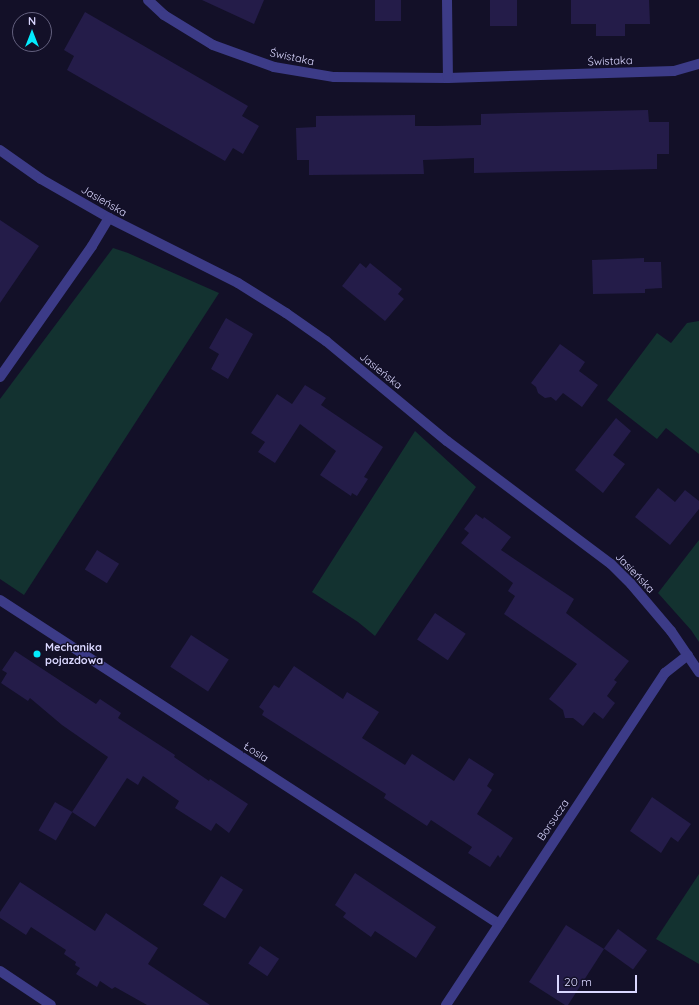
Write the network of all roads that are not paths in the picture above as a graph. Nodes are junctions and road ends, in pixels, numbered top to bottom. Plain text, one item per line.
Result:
1 (148, 0) edge
2 (447, 0) edge
3 (699, 64) edge
4 (448, 78) junction
5 (0, 150) edge
6 (109, 218) junction
7 (0, 377) edge
8 (0, 600) edge
9 (688, 655) junction
10 (699, 672) edge
11 (499, 924) junction
12 (0, 971) edge
13 (51, 1005) edge
14 (446, 1005) edge

1 - 4 street, Świstaka
2 - 4 street
3 - 4 street, Świstaka
5 - 6 street, Jasieńska
6 - 7 street
6 - 9 street, Jasieńska
8 - 11 street, Łosia
9 - 10 street, Jasieńska
9 - 11 street, Borsucza
11 - 14 street, Borsucza
12 - 13 street

